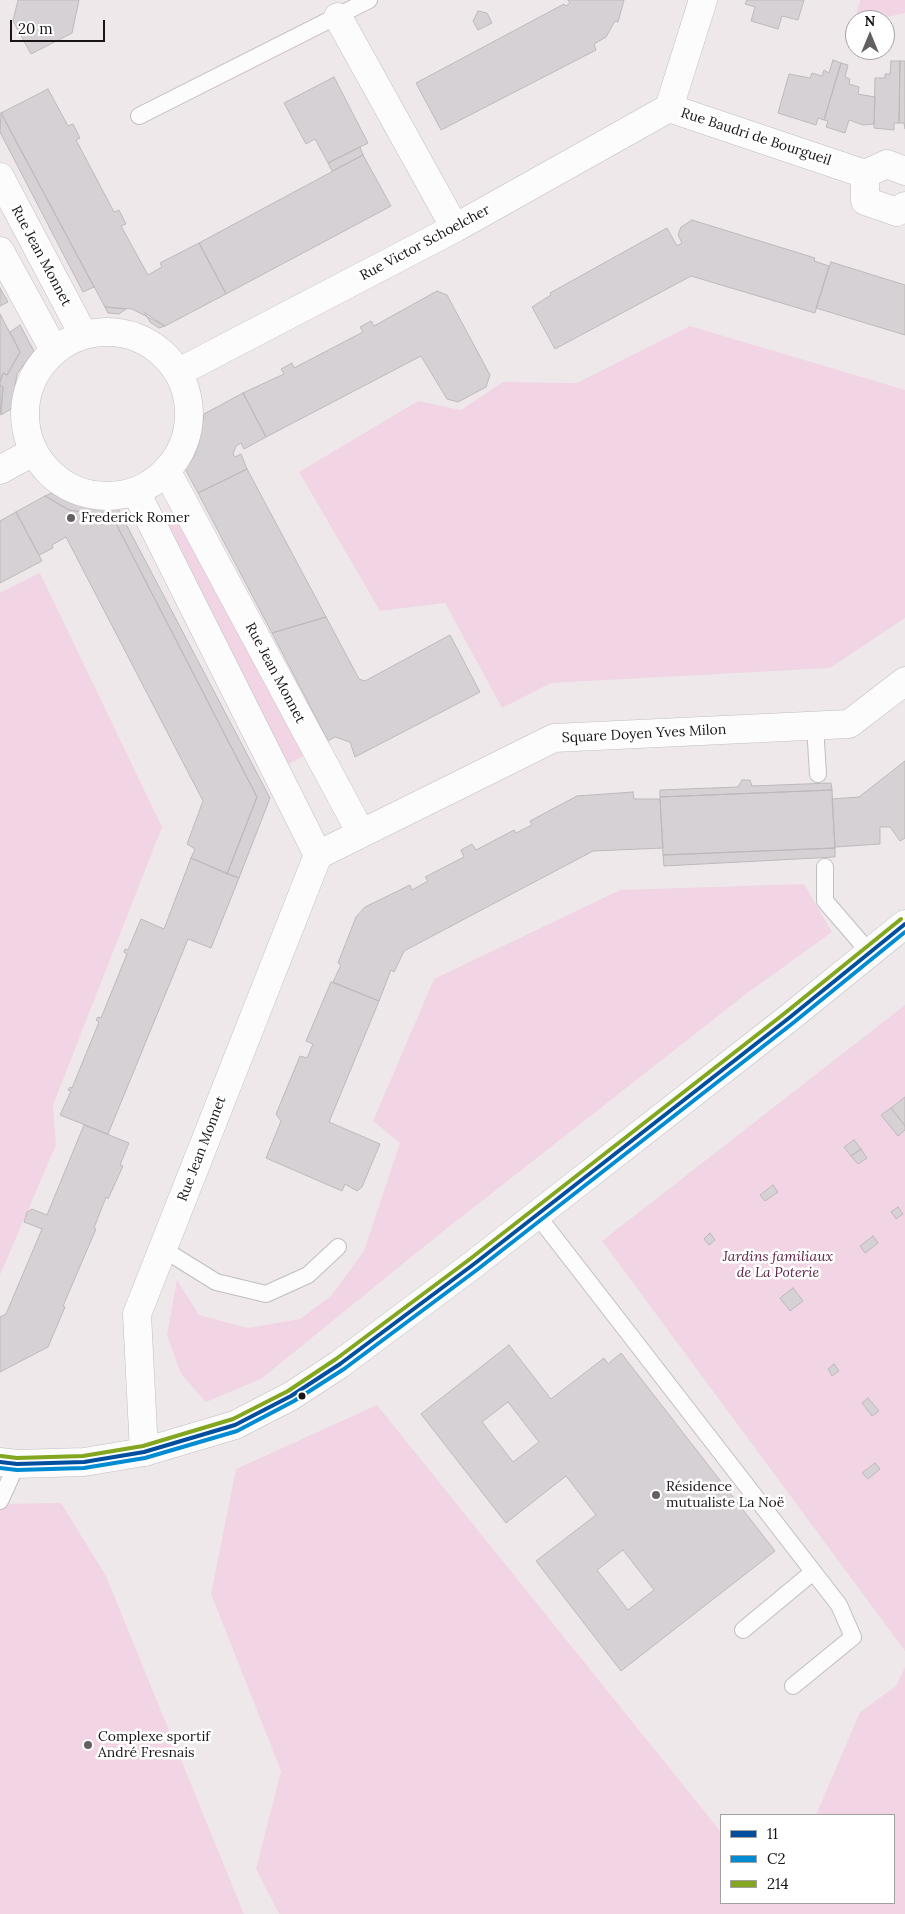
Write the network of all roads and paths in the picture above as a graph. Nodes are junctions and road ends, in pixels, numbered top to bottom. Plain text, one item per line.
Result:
1 (369, 0) edge
2 (704, 0) edge
3 (338, 17) junction
4 (669, 108) junction
5 (139, 116) dead end
6 (905, 171) edge
7 (865, 174) junction
8 (0, 177) edge
9 (902, 211) edge
10 (455, 228) junction
11 (0, 251) edge
12 (83, 334) junction
13 (54, 350) junction
14 (179, 372) junction
15 (33, 452) junction
16 (0, 470) edge
17 (166, 472) junction
18 (136, 492) junction
19 (905, 681) edge
20 (815, 726) junction
21 (818, 774) dead end
22 (361, 832) junction
23 (318, 855) junction
24 (825, 867) dead end
25 (905, 924) edge
26 (869, 952) junction
27 (537, 1215) junction
28 (338, 1247) dead end
29 (163, 1248) junction
30 (144, 1452) junction
31 (9, 1463) edge
32 (0, 1500) edge
33 (813, 1572) junction
34 (743, 1630) dead end
35 (793, 1686) dead end

1 - 3 lane
2 - 4 street, Rue Baudri de Bourgueil
3 - 5 lane
3 - 10 street
4 - 7 street, Rue Baudri de Bourgueil
4 - 10 street, Rue Victor Schoelcher
6 - 7 street
7 - 9 street
8 - 12 street, Rue Jean Monnet
10 - 14 street, Rue Victor Schoelcher
11 - 13 street
12 - 13 street
12 - 14 street
13 - 15 street
14 - 17 street
15 - 16 street
15 - 18 street
17 - 18 street
17 - 22 street, Rue Jean Monnet
18 - 23 street
19 - 20 street, Square Doyen Yves Milon
20 - 21 lane
20 - 22 street, Square Doyen Yves Milon
22 - 23 street
23 - 29 street, Rue Jean Monnet
24 - 26 lane
25 - 26 street
26 - 27 street
27 - 30 street
27 - 33 lane
28 - 29 lane
29 - 30 street, Rue Jean Monnet
30 - 31 street
31 - 32 lane
33 - 34 lane
33 - 35 lane

